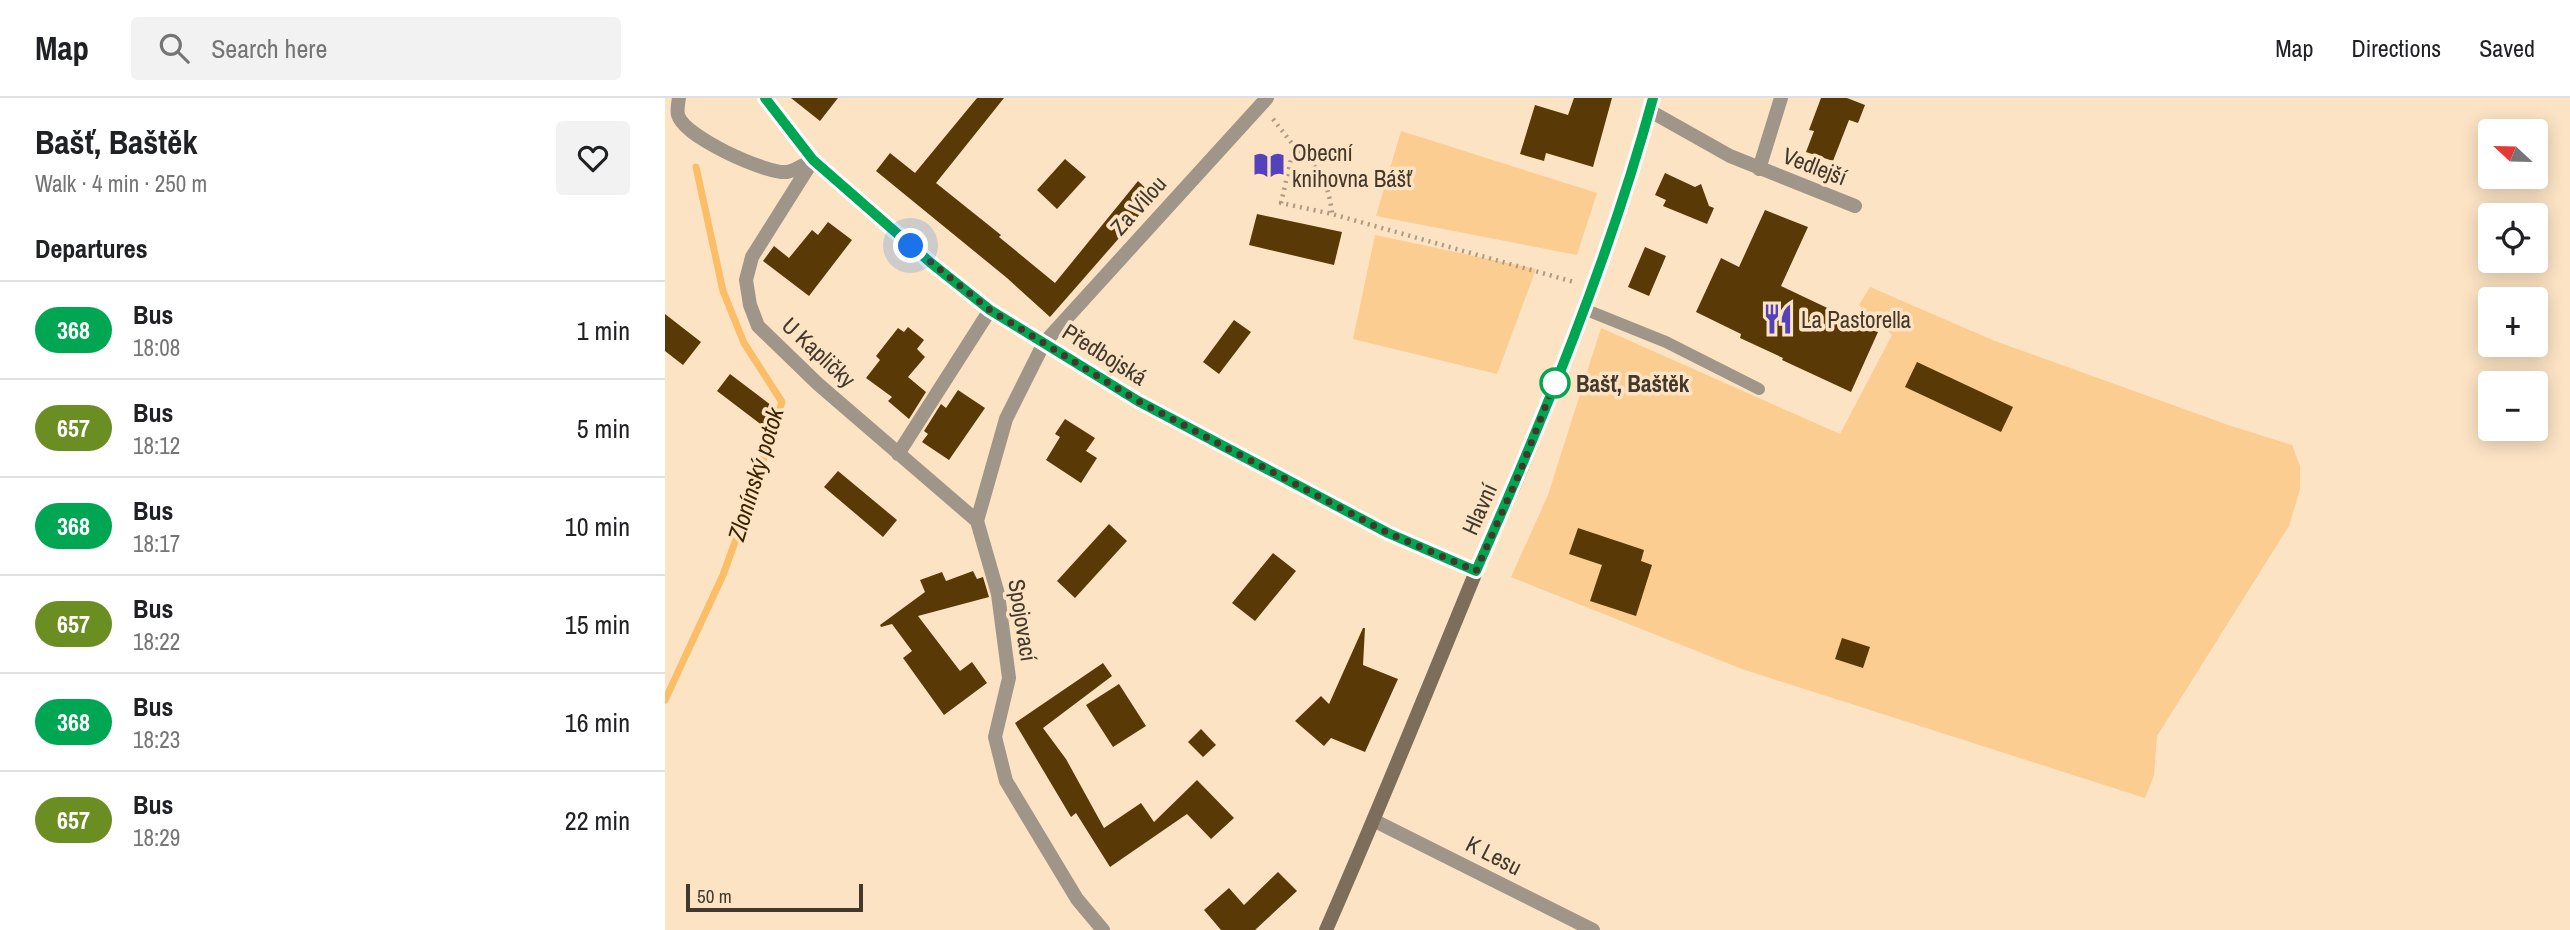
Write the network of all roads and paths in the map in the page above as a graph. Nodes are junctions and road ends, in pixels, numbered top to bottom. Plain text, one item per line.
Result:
1 (678, 98) edge
2 (765, 98) edge
3 (1781, 98) edge
4 (1264, 101) edge
5 (1651, 104) edge
6 (1294, 146) junction
7 (813, 160) junction
8 (1759, 169) junction
9 (1855, 206) dead end
10 (1332, 214) junction
11 (1592, 287) junction
12 (1584, 309) junction
13 (990, 310) junction
14 (1044, 343) junction
15 (1759, 389) dead end
16 (898, 454) junction
17 (977, 521) junction
18 (1476, 571) junction
19 (1375, 821) junction
20 (1103, 930) edge
21 (1326, 930) edge
22 (1593, 930) edge

1 - 7 street
2 - 7 street, Předbojská
3 - 8 street, Vedlejší
4 - 6 path
4 - 14 street, Za Vilou
5 - 8 street, Vedlejší
5 - 11 street, Hlavní
6 - 10 path
6 - 10 path
7 - 13 street, Předbojská
7 - 16 street, U Kapličky
8 - 9 street, Vedlejší
10 - 11 path
11 - 12 street, Hlavní
12 - 15 lane
12 - 18 street, Hlavní
13 - 14 street, Předbojská
13 - 16 street
14 - 17 street
14 - 18 street, Předbojská
16 - 17 street, U Kapličky
17 - 20 street, Spojovací
18 - 19 street, Hlavní
19 - 21 street, Hlavní
19 - 22 street, K Lesu

